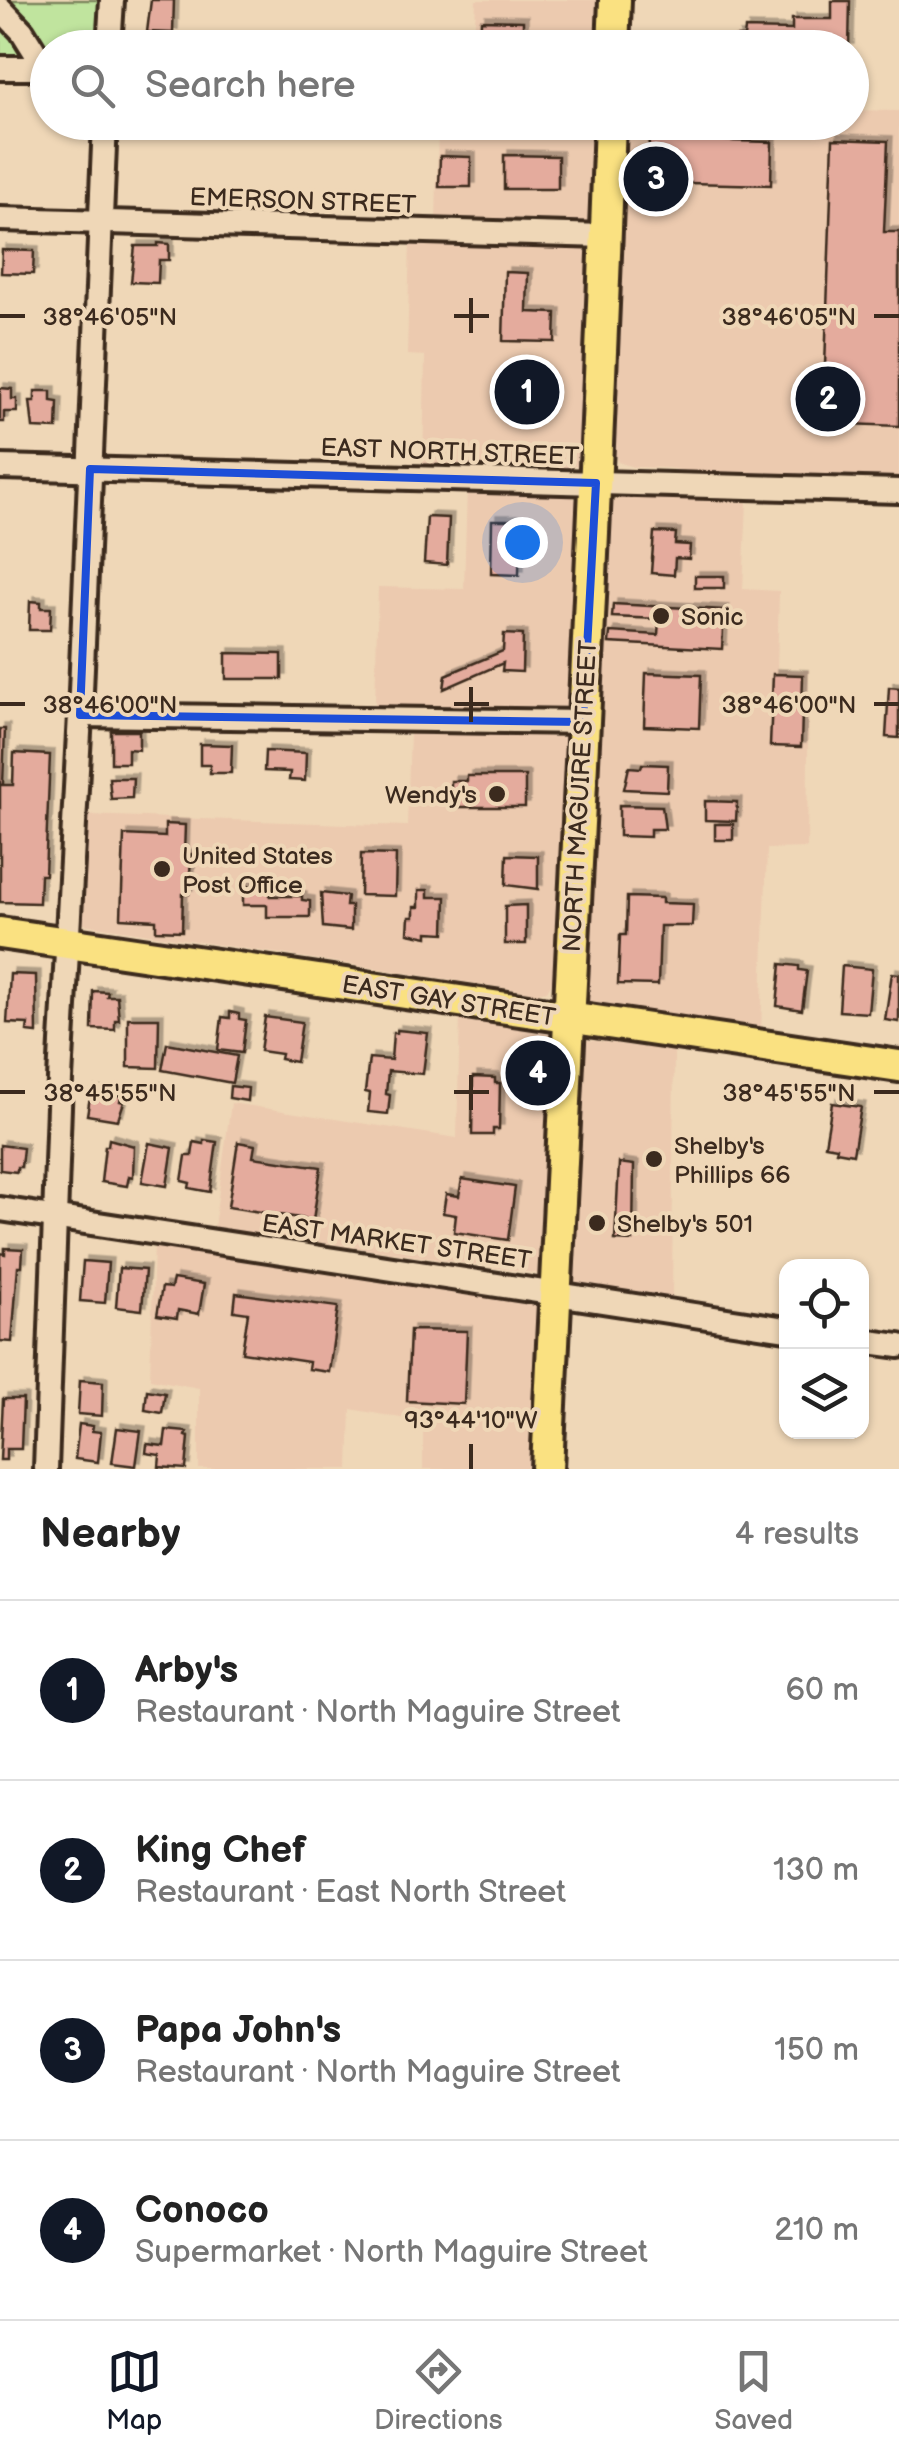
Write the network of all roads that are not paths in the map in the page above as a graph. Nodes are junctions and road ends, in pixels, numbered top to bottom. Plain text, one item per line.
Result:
1 (112, 0) edge
2 (614, 0) edge
3 (0, 8) edge
4 (110, 30) edge
5 (613, 30) edge
6 (30, 43) edge
7 (0, 68) edge
8 (30, 68) edge
9 (104, 140) edge
10 (609, 140) edge
11 (0, 220) edge
12 (100, 222) junction
13 (605, 236) junction
14 (0, 467) edge
15 (90, 468) junction
16 (596, 483) junction
17 (899, 491) edge
18 (80, 715) junction
19 (583, 722) junction
20 (0, 933) edge
21 (66, 942) junction
22 (567, 1018) junction
23 (899, 1066) edge
24 (0, 1209) edge
25 (55, 1217) junction
26 (555, 1292) junction
27 (779, 1328) edge
28 (869, 1342) edge
29 (899, 1346) edge
30 (46, 1469) edge
31 (548, 1469) edge

1 - 4 street
2 - 5 main road
3 - 6 street
7 - 8 street
9 - 12 street
10 - 13 main road, NORTH MAGUIRE STREET
11 - 12 street, EMERSON STREET
12 - 13 street, EMERSON STREET
12 - 15 street
13 - 16 main road, NORTH MAGUIRE STREET
14 - 15 street, EAST NORTH STREET
15 - 16 street, EAST NORTH STREET
15 - 18 street
16 - 17 street, EAST NORTH STREET
16 - 19 main road, NORTH MAGUIRE STREET
18 - 19 street
18 - 21 street
19 - 22 main road, NORTH MAGUIRE STREET
20 - 21 main road, EAST GAY STREET
21 - 22 main road, EAST GAY STREET
21 - 25 street
22 - 23 main road, EAST GAY STREET
22 - 26 main road, NORTH MAGUIRE STREET
24 - 25 street, EAST MARKET STREET
25 - 26 street, EAST MARKET STREET
25 - 30 street
26 - 27 street, EAST MARKET STREET
26 - 31 main road, NORTH MAGUIRE STREET
28 - 29 street

